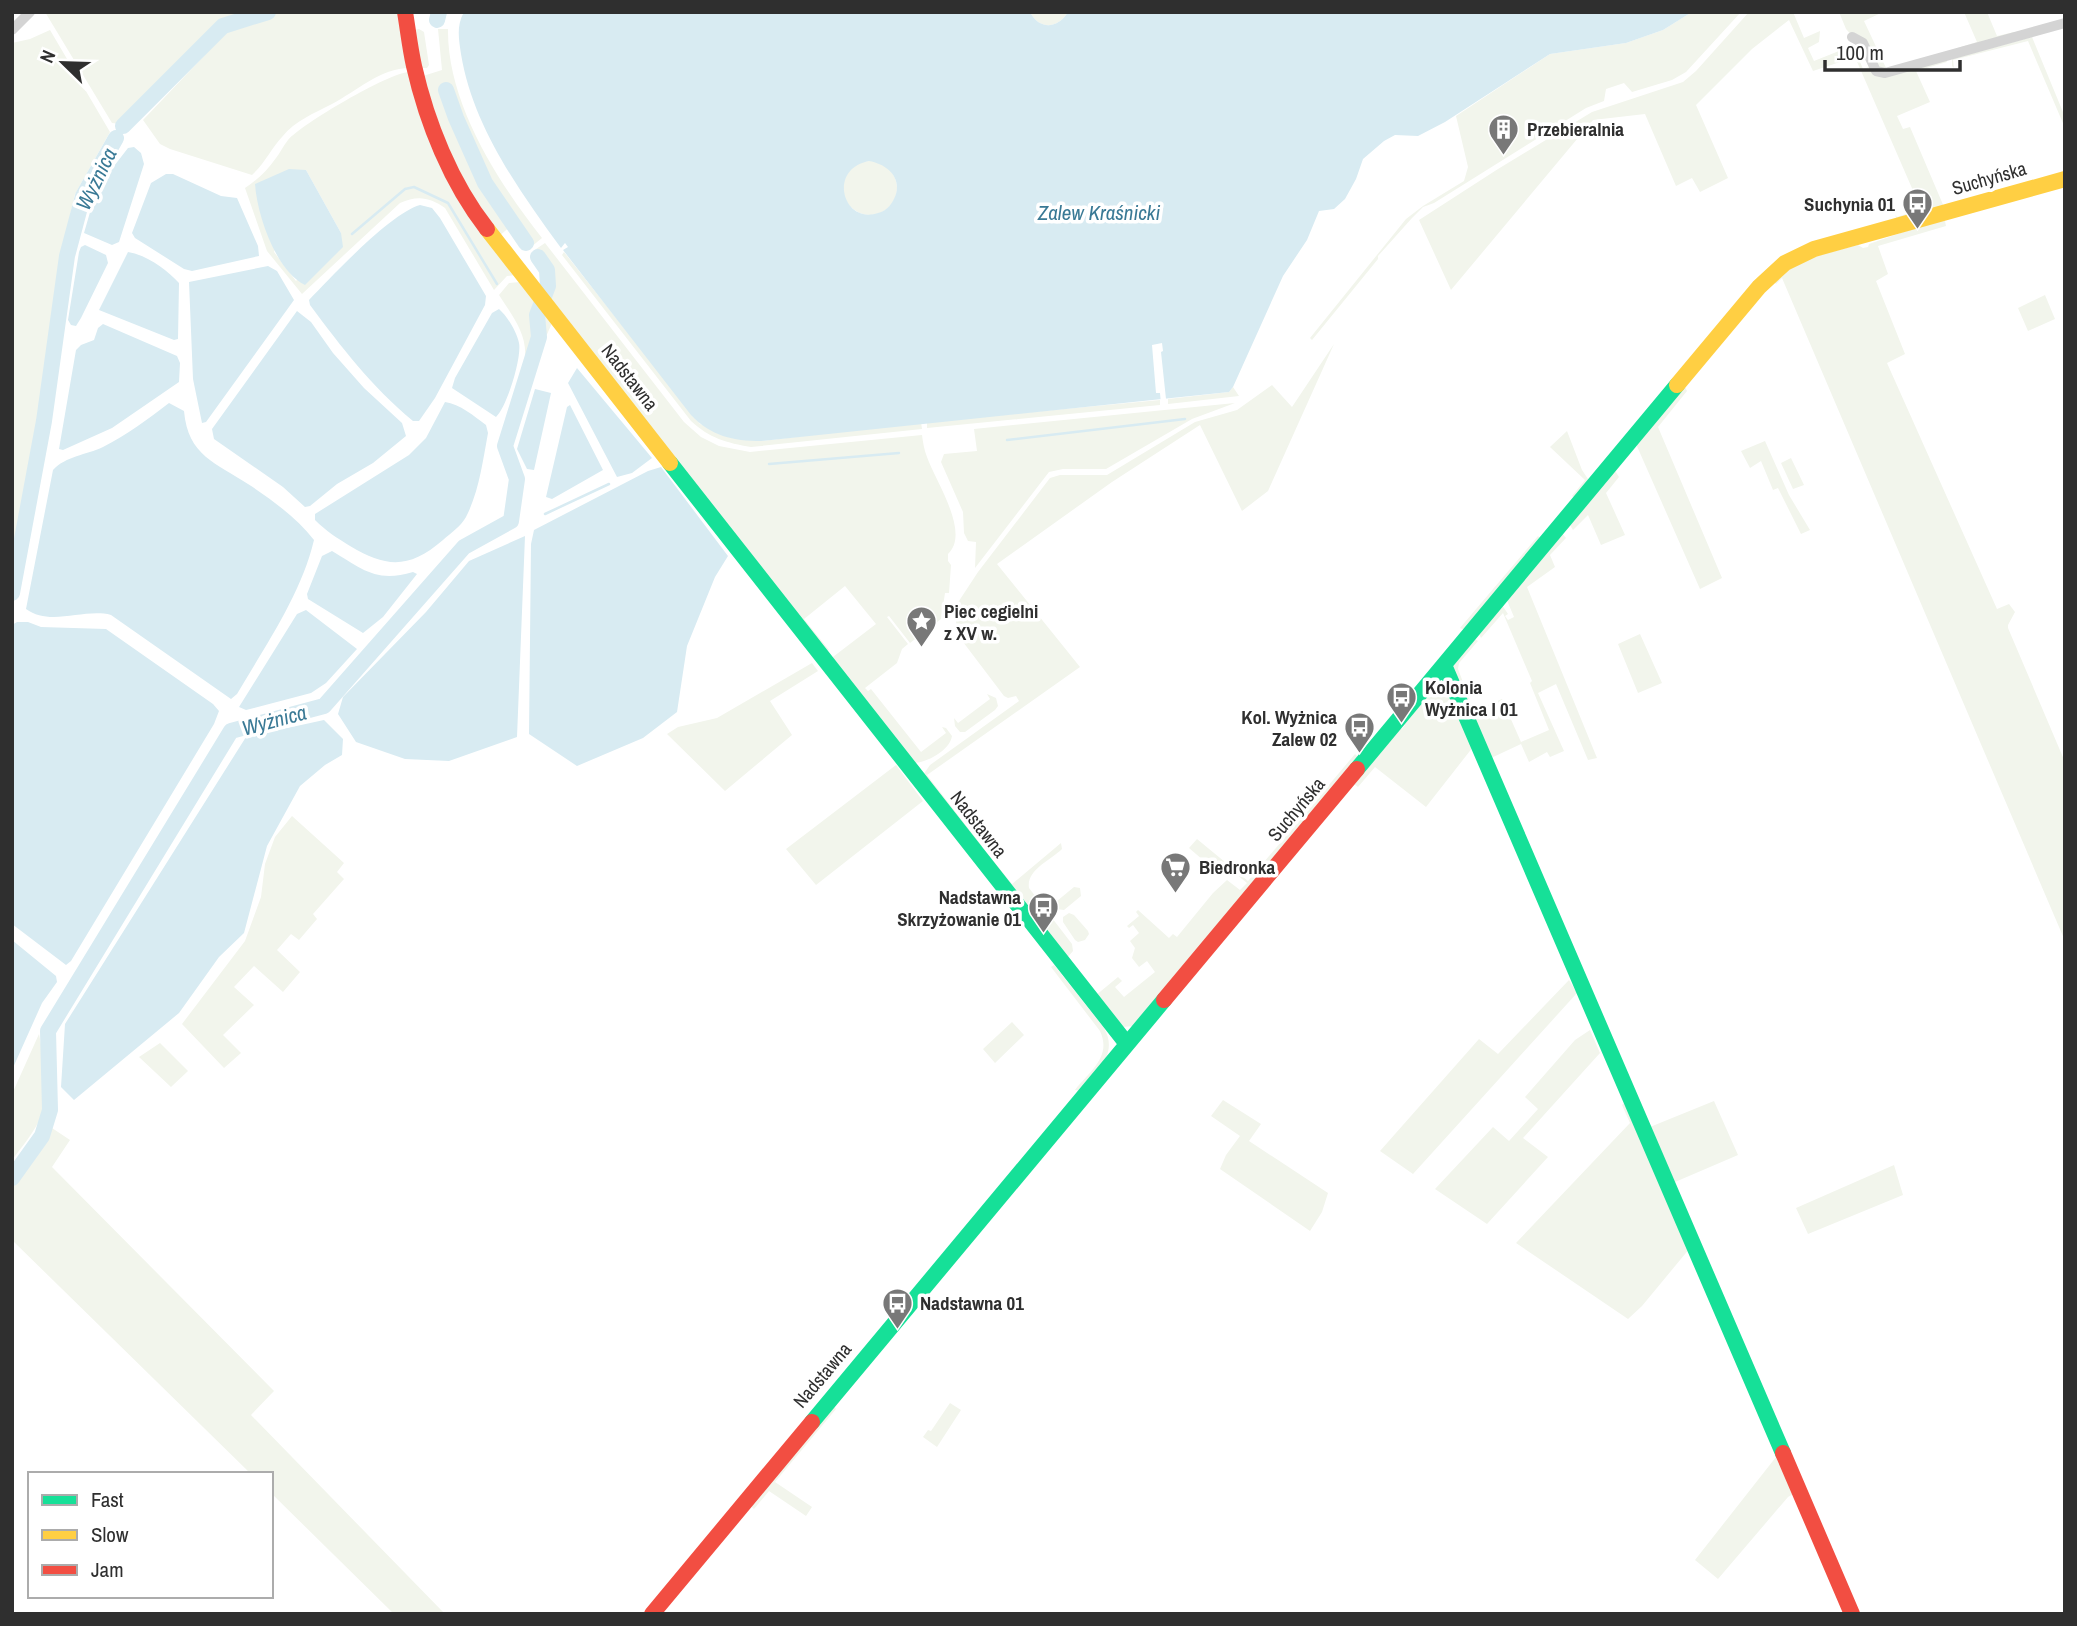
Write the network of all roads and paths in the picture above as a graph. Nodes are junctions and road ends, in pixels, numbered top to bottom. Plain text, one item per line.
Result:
1 (30, 12) edge
2 (405, 12) edge
3 (2065, 23) edge
4 (12, 30) edge
5 (1852, 37) dead end
6 (2065, 179) edge
7 (1444, 665) junction
8 (1127, 1044) junction
9 (652, 1614) edge
10 (1852, 1614) edge

1 - 4 street
2 - 8 street, Nadstawna
3 - 5 street
6 - 7 street, Suchyńska
7 - 8 street, Suchyńska
7 - 10 street
8 - 9 street, Nadstawna

